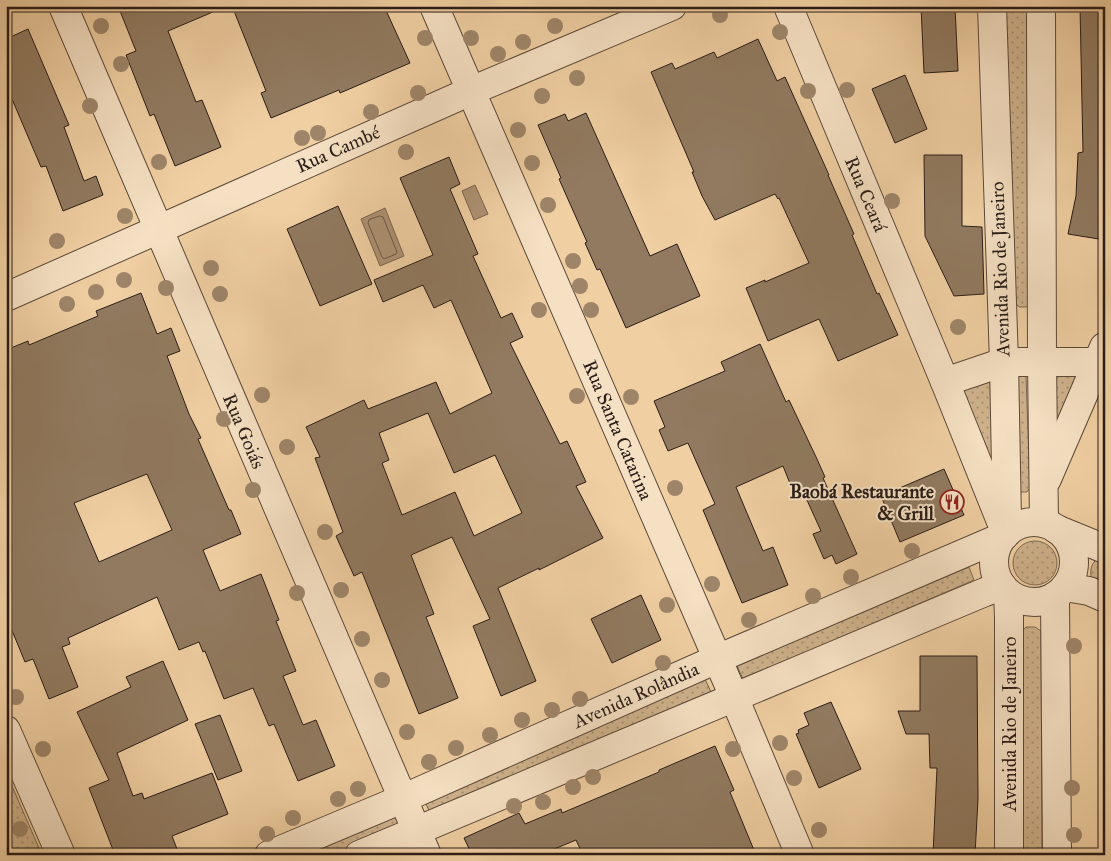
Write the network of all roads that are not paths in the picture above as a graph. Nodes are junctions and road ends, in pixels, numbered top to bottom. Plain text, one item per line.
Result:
1 (63, 6) edge
2 (434, 6) edge
3 (672, 6) edge
4 (788, 6) edge
5 (992, 6) edge
6 (1041, 6) edge
7 (471, 91) junction
8 (158, 228) junction
9 (6, 297) edge
10 (1101, 354) edge
11 (1004, 362) junction
12 (1042, 362) junction
13 (945, 382) junction
14 (1044, 487) junction
15 (1050, 526) junction
16 (1006, 534) junction
17 (1105, 549) edge
18 (1005, 589) junction
19 (1060, 591) junction
20 (1105, 598) edge
21 (717, 659) junction
22 (734, 698) junction
23 (6, 730) edge
24 (402, 799) junction
25 (416, 830) junction
26 (61, 855) edge
27 (269, 855) edge
28 (360, 855) edge
29 (427, 855) edge
30 (800, 855) edge
31 (1009, 855) edge
32 (1057, 855) edge

1 - 8 street, Rua Goiás
2 - 7 street, Rua Santa Catarina
3 - 7 street, Rua Cambé
4 - 13 street, Rua Ceará
5 - 11 street, Avenida Rio de Janeiro
6 - 12 street, Avenida Rio de Janeiro
7 - 8 street, Rua Cambé
7 - 21 street, Rua Santa Catarina
8 - 9 street, Rua Cambé
8 - 24 street, Rua Goiás
10 - 12 street
10 - 14 street
11 - 12 street
11 - 13 street
11 - 16 street, Avenida Rio de Janeiro
12 - 14 street, Avenida Rio de Janeiro
13 - 16 street, Rua Ceará
14 - 15 street, Avenida Rio de Janeiro
15 - 16 street
15 - 17 street
15 - 19 street
16 - 18 street
16 - 21 street, Avenida Rolândia
18 - 19 street
18 - 22 street, Avenida Rolândia
18 - 31 street, Avenida Rio de Janeiro
19 - 20 street
19 - 32 street
21 - 22 street, Rua Santa Catarina
21 - 24 street, Avenida Rolândia
22 - 25 street, Avenida Rolândia
22 - 30 street, Rua Santa Catarina
23 - 26 street
24 - 25 street, Rua Goiás
24 - 27 street, Avenida Rolândia
25 - 28 street, Avenida Rolândia
25 - 29 street, Rua Goiás

